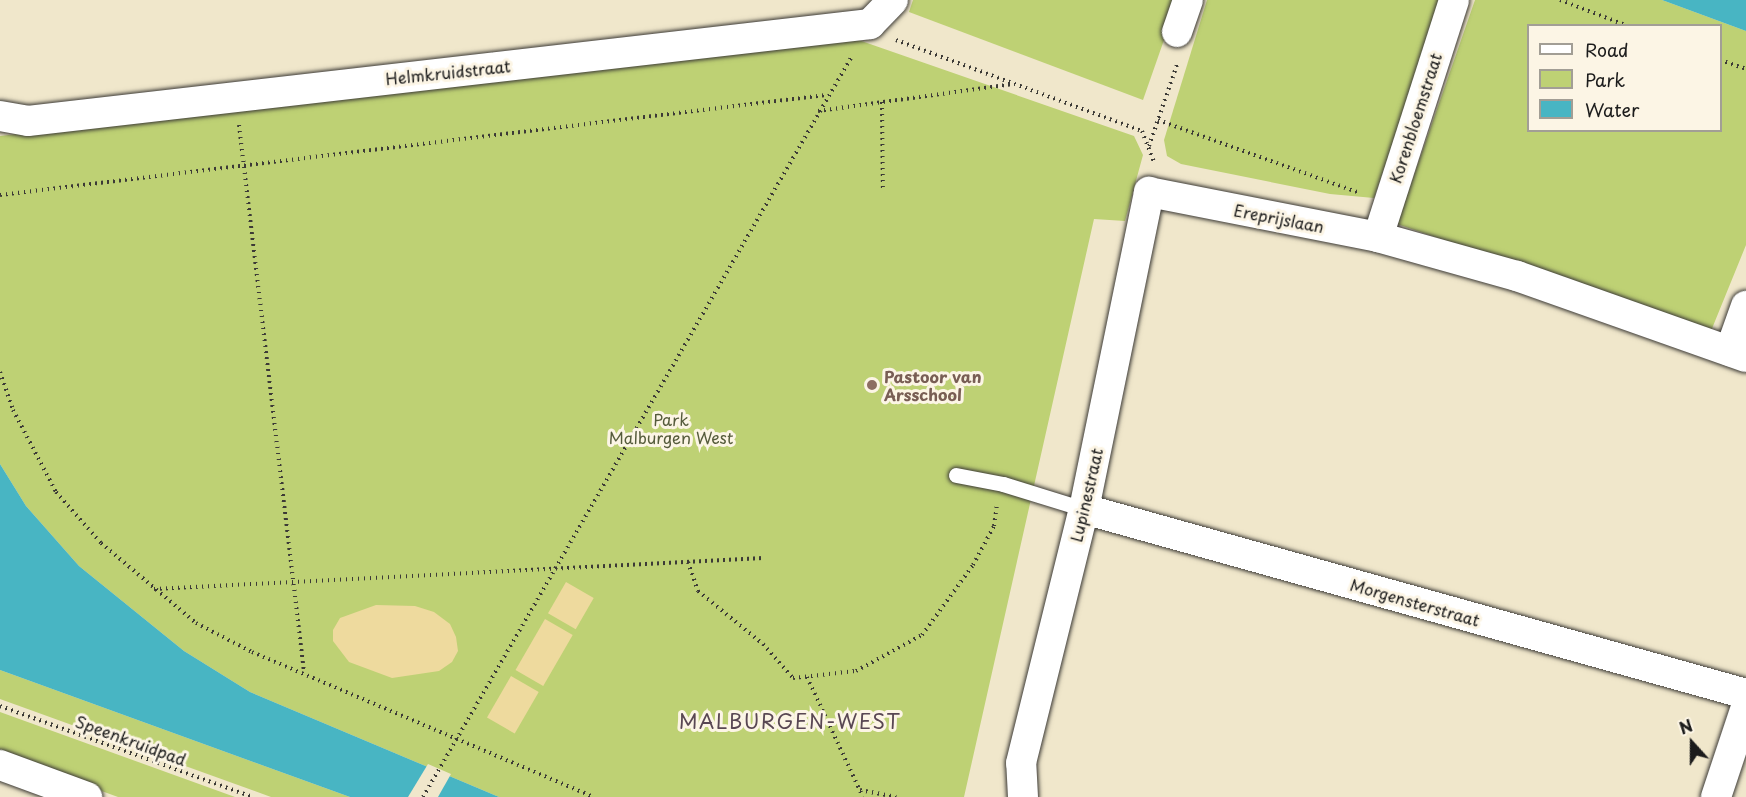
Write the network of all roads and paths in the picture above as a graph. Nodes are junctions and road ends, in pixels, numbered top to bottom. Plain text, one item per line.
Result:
1 (1188, 0) edge
2 (1454, 0) edge
3 (1560, 0) edge
4 (885, 10) edge
5 (1623, 24) edge
6 (1177, 32) joint
7 (1722, 61) edge
8 (1746, 69) edge
9 (1015, 84) junction
10 (236, 95) junction
11 (827, 95) junction
12 (882, 102) junction
13 (818, 111) junction
14 (0, 116) edge
15 (1158, 120) junction
16 (1149, 147) junction
17 (244, 165) junction
18 (884, 191) dead end
19 (1149, 192) junction
20 (0, 195) edge
21 (1387, 202) junction
22 (1378, 237) junction
23 (1746, 306) edge
24 (1738, 354) edge
25 (0, 372) edge
26 (957, 475) dead end
27 (1003, 484) junction
28 (1084, 509) junction
29 (764, 558) dead end
30 (688, 562) junction
31 (552, 570) junction
32 (294, 581) junction
33 (154, 589) junction
34 (304, 672) junction
35 (807, 677) junction
36 (1746, 694) edge
37 (0, 706) edge
38 (1746, 707) edge
39 (456, 737) junction
40 (0, 765) edge
41 (859, 790) junction
42 (87, 797) edge
43 (253, 797) edge
44 (423, 797) edge
45 (594, 797) edge
46 (863, 797) edge
47 (896, 797) edge
48 (1023, 797) edge
49 (1716, 797) edge

1 - 6 street
2 - 21 street, Korenbloemstraat
3 - 5 path
4 - 9 path
4 - 10 street, Helmkruidstraat
4 - 11 path
6 - 15 path
7 - 8 path
9 - 12 path
9 - 16 path
10 - 14 street, Helmkruidstraat
10 - 17 path
11 - 13 path
11 - 17 path
12 - 13 path
12 - 18 path
13 - 31 path
15 - 16 path
15 - 21 path
16 - 19 path
17 - 20 path
17 - 32 path
19 - 22 street, Ereprijslaan
19 - 28 street, Lupinestraat
21 - 22 street, Korenbloemstraat
22 - 24 street, Ereprijslaan
23 - 24 street
25 - 33 path
26 - 27 lane
27 - 28 lane
27 - 35 path
28 - 36 street, Morgensterstraat
28 - 48 street, Lupinestraat
29 - 30 path
30 - 31 path
30 - 35 path
31 - 32 path
31 - 39 path
32 - 33 path
32 - 34 path
33 - 34 path
34 - 39 path
35 - 41 path
37 - 43 path, Speenkruidpad
38 - 49 street
39 - 44 path
39 - 45 path
40 - 42 street
41 - 46 path
41 - 47 path

